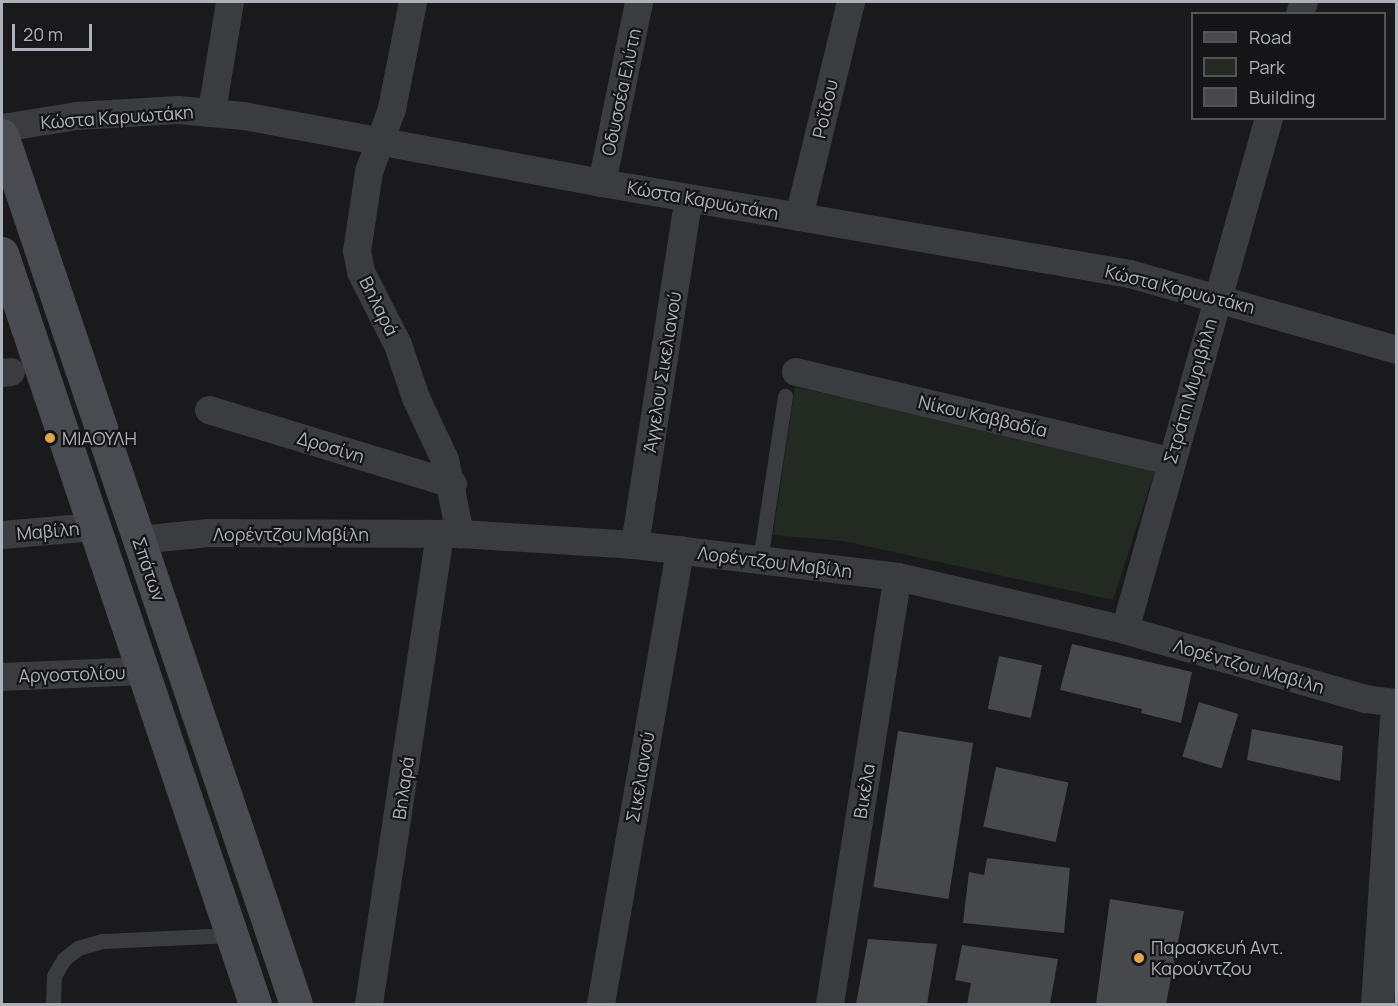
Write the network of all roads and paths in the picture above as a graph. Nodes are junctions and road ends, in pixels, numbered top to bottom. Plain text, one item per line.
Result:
1 (230, 2) edge
2 (413, 2) edge
3 (639, 2) edge
4 (851, 2) edge
5 (212, 111) junction
6 (1268, 120) edge
7 (2, 128) edge
8 (2, 135) edge
9 (381, 143) junction
10 (602, 183) junction
11 (689, 198) junction
12 (799, 217) junction
13 (2, 253) edge
14 (1217, 297) junction
15 (1396, 350) edge
16 (790, 384) joint
17 (209, 410) dead end
18 (1170, 461) junction
19 (453, 484) junction
20 (95, 527) junction
21 (2, 535) edge
22 (450, 535) junction
23 (139, 540) junction
24 (635, 545) junction
25 (680, 550) junction
26 (760, 560) junction
27 (898, 577) junction
28 (1125, 630) junction
29 (143, 671) junction
30 (2, 677) edge
31 (1396, 703) edge
32 (1396, 720) edge
33 (1390, 898) edge
34 (232, 935) junction
35 (53, 1003) dead end
36 (255, 1005) edge
37 (296, 1005) edge
38 (369, 1005) edge
39 (601, 1005) edge
40 (830, 1005) edge
41 (1377, 1005) edge

1 - 5 street
2 - 9 street, Βηλαρά
3 - 10 street, Οδυσσέα Ελύτη
4 - 12 street, Ροΐδου
5 - 7 street, Κώστα Καρυωτάκη
5 - 9 street, Κώστα Καρυωτάκη
6 - 14 street, Στράτη Μυριβήλη
8 - 23 main road, Σπάτων
9 - 10 street, Κώστα Καρυωτάκη
9 - 19 street, Βηλαρά
10 - 11 street, Κώστα Καρυωτάκη
11 - 12 street, Κώστα Καρυωτάκη
11 - 24 street, Άγγελου Σικελιανού
12 - 14 street, Κώστα Καρυωτάκη
13 - 20 main road, Σπάτων
14 - 15 street, Κώστα Καρυωτάκη
14 - 18 street, Στράτη Μυριβήλη
16 - 18 street, Νίκου Καββαδία
16 - 26 lane
17 - 19 street, Δροσίνη
18 - 28 street, Στράτη Μυριβήλη
19 - 22 street, Βηλαρά
20 - 21 street, Μαβίλη
20 - 29 main road, Σπάτων
22 - 23 street, Λορέντζου Μαβίλη
22 - 24 street, Λορέντζου Μαβίλη
22 - 38 street, Βηλαρά
23 - 37 main road, Σπάτων
24 - 25 street, Λορέντζου Μαβίλη
25 - 26 street, Λορέντζου Μαβίλη
25 - 39 street, Σικελιανού
26 - 27 street, Λορέντζου Μαβίλη
27 - 28 street, Λορέντζου Μαβίλη
27 - 40 street, Βικέλα
28 - 31 street, Λορέντζου Μαβίλη
29 - 30 street, Αργοστολίου
29 - 34 main road, Σπάτων
32 - 33 street
33 - 41 street
34 - 35 lane
34 - 36 main road, Σπάτων

